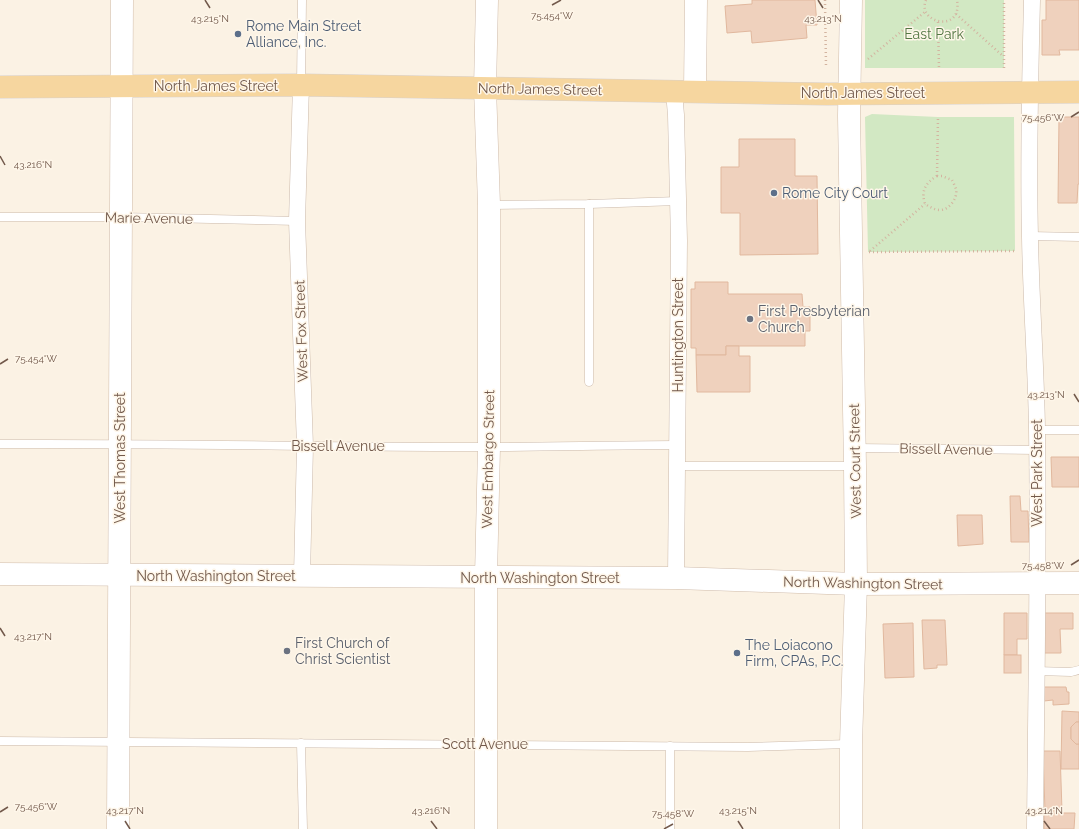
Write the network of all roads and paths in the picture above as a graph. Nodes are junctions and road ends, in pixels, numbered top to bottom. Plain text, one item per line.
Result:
1 (122, 0) edge
2 (302, 0) edge
3 (487, 0) edge
4 (696, 0) edge
5 (825, 0) edge
6 (851, 0) edge
7 (926, 0) edge
8 (957, 0) edge
9 (1004, 0) edge
10 (1032, 0) edge
11 (926, 11) junction
12 (956, 14) junction
13 (938, 22) junction
14 (1004, 57) junction
15 (864, 62) dead end
16 (826, 67) dead end
17 (939, 68) dead end
18 (1004, 68) dead end
19 (301, 85) junction
20 (121, 86) junction
21 (0, 87) edge
22 (485, 88) junction
23 (685, 92) junction
24 (1079, 92) edge
25 (1030, 93) junction
26 (848, 94) junction
27 (938, 117) dead end
28 (937, 176) junction
29 (678, 201) junction
30 (589, 204) junction
31 (925, 204) junction
32 (489, 205) junction
33 (0, 217) edge
34 (120, 217) junction
35 (297, 221) junction
36 (1030, 236) junction
37 (1079, 237) edge
38 (868, 244) dead end
39 (1015, 251) dead end
40 (868, 252) junction
41 (589, 382) dead end
42 (1037, 430) junction
43 (1079, 430) edge
44 (120, 443) junction
45 (0, 444) edge
46 (677, 444) junction
47 (305, 446) junction
48 (489, 447) junction
49 (1037, 450) junction
50 (855, 457) junction
51 (676, 466) junction
52 (0, 574) edge
53 (119, 575) junction
54 (302, 576) junction
55 (486, 577) junction
56 (676, 578) junction
57 (1079, 583) edge
58 (856, 584) junction
59 (1038, 584) junction
60 (1036, 670) junction
61 (1079, 670) edge
62 (0, 741) edge
63 (119, 742) junction
64 (301, 743) junction
65 (486, 744) junction
66 (851, 744) junction
67 (670, 746) junction
68 (118, 829) edge
69 (303, 829) edge
70 (486, 829) edge
71 (670, 829) edge
72 (851, 829) edge
73 (1035, 829) edge

1 - 20 street, West Thomas Street
2 - 19 lane
3 - 22 street, West Embargo Street
4 - 23 street
5 - 16 path
6 - 26 street, West Court Street
7 - 11 path
8 - 12 path
9 - 14 path
10 - 25 street, West Park Street
11 - 13 path
11 - 15 path
12 - 13 path
12 - 14 path
13 - 17 path
14 - 18 path
19 - 20 main road, North James Street
19 - 22 main road, North James Street
19 - 35 street, West Fox Street
20 - 21 main road, North James Street
20 - 34 street, West Thomas Street
22 - 23 main road, North James Street
22 - 32 street, West Embargo Street
23 - 26 main road, North James Street
23 - 29 street, Huntington Street
24 - 25 main road, North James Street
25 - 26 main road, North James Street
25 - 36 street, West Park Street
26 - 50 street, West Court Street
27 - 28 path
28 - 31 path
28 - 31 path
29 - 30 lane
29 - 46 street, Huntington Street
30 - 32 lane
30 - 41 lane
31 - 40 path
32 - 48 street, West Embargo Street
33 - 34 lane, Marie Avenue
34 - 35 lane, Marie Avenue
34 - 44 street, West Thomas Street
35 - 47 street, West Fox Street
36 - 37 lane
36 - 42 street, West Park Street
38 - 40 path
39 - 40 path
42 - 43 lane
42 - 49 street, West Park Street
44 - 45 lane, Bissell Avenue
44 - 47 lane, Bissell Avenue
44 - 53 street, West Thomas Street
46 - 48 lane, Bissell Avenue
46 - 51 street, Huntington Street
47 - 48 lane, Bissell Avenue
47 - 54 street, West Fox Street
48 - 55 street, West Embargo Street
49 - 50 lane, Bissell Avenue
49 - 59 street, West Park Street
50 - 51 lane, Bissell Avenue
50 - 58 street, West Court Street
51 - 56 street, Huntington Street
52 - 53 street, North Washington Street
53 - 54 street, North Washington Street
53 - 63 street, West Thomas Street
54 - 55 street, North Washington Street
55 - 56 street, North Washington Street
55 - 65 street, West Embargo Street
56 - 58 street, North Washington Street
57 - 59 street, North Washington Street
58 - 59 street, North Washington Street
58 - 66 street, West Court Street
59 - 60 street, West Park Street
60 - 61 lane
60 - 73 street, West Park Street
62 - 63 lane, Scott Avenue
63 - 64 lane, Scott Avenue
63 - 68 street, West Thomas Street
64 - 65 lane, Scott Avenue
64 - 69 lane
65 - 67 lane, Scott Avenue
65 - 70 street, West Embargo Street
66 - 67 lane, Scott Avenue
66 - 72 street, West Court Street
67 - 71 lane

